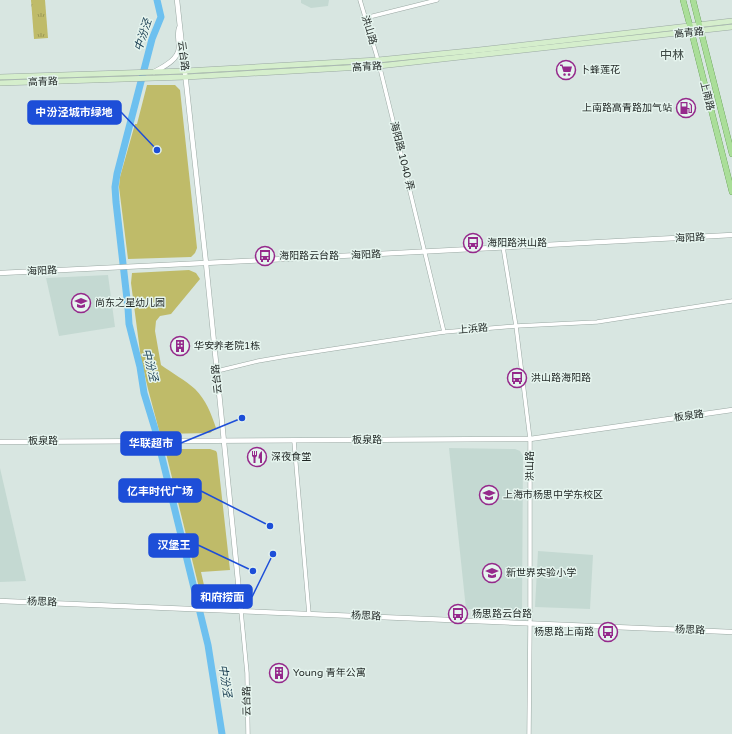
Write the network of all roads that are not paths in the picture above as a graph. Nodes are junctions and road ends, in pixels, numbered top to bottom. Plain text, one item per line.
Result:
1 (176, 0) edge
2 (360, 0) edge
3 (437, 0) edge
4 (683, 0) edge
5 (693, 0) edge
6 (365, 18) junction
7 (732, 21) edge
8 (700, 25) junction
9 (180, 26) junction
10 (690, 26) junction
11 (732, 27) edge
12 (702, 32) junction
13 (691, 33) junction
14 (378, 60) junction
15 (379, 66) junction
16 (185, 71) junction
17 (151, 72) junction
18 (134, 76) junction
19 (0, 77) edge
20 (186, 77) junction
21 (0, 83) edge
22 (732, 154) edge
23 (732, 192) edge
24 (732, 235) edge
25 (503, 247) junction
26 (425, 252) junction
27 (206, 263) junction
28 (0, 273) edge
29 (732, 301) edge
30 (516, 326) junction
31 (444, 332) junction
32 (217, 371) junction
33 (732, 410) edge
34 (530, 439) junction
35 (224, 441) junction
36 (294, 441) junction
37 (0, 442) edge
38 (0, 601) edge
39 (241, 611) junction
40 (309, 614) junction
41 (530, 623) junction
42 (732, 632) edge
43 (248, 734) edge
44 (528, 734) edge

1 - 9 street, 云台路
2 - 6 street, 洪山路
3 - 6 street
4 - 10 main road, 上南路
5 - 8 main road, 上南路
6 - 14 street, 洪山路
7 - 8 main road, 高青路
8 - 10 main road, 高青路
8 - 12 main road, 上南路
9 - 16 street, 云台路
9 - 17 street
10 - 13 main road, 上南路
10 - 14 main road, 高青路
11 - 12 main road, 高青路
12 - 13 main road, 高青路
12 - 22 main road, 上南路
13 - 15 main road, 高青路
13 - 23 main road, 上南路
14 - 15 street, 海阳路 1040 弄
14 - 16 main road, 高青路
15 - 20 main road, 高青路
15 - 26 street, 海阳路 1040 弄
16 - 17 main road, 高青路
16 - 20 street, 云台路
17 - 18 main road, 高青路
18 - 19 main road, 高青路
18 - 20 main road, 高青路
18 - 21 main road, 高青路
20 - 27 street, 云台路
24 - 25 street, 海阳路
25 - 26 street, 海阳路
25 - 30 street, 洪山路
26 - 27 street, 海阳路
26 - 31 street, 海阳路 1040 弄
27 - 28 street, 海阳路
27 - 32 street, 云台路
29 - 30 street, 上浜路
30 - 31 street, 上浜路
30 - 34 street, 洪山路
31 - 32 street, 上浜路
32 - 35 street, 云台路
33 - 34 street, 板泉路
34 - 36 street, 板泉路
34 - 41 street, 洪山路
35 - 36 street, 板泉路
35 - 37 street, 板泉路
35 - 39 street, 云台路
36 - 40 street
38 - 39 street, 杨思路
39 - 40 street, 杨思路
39 - 43 street, 云台路
40 - 41 street, 杨思路
41 - 42 street, 杨思路
41 - 44 street, 洪山路

